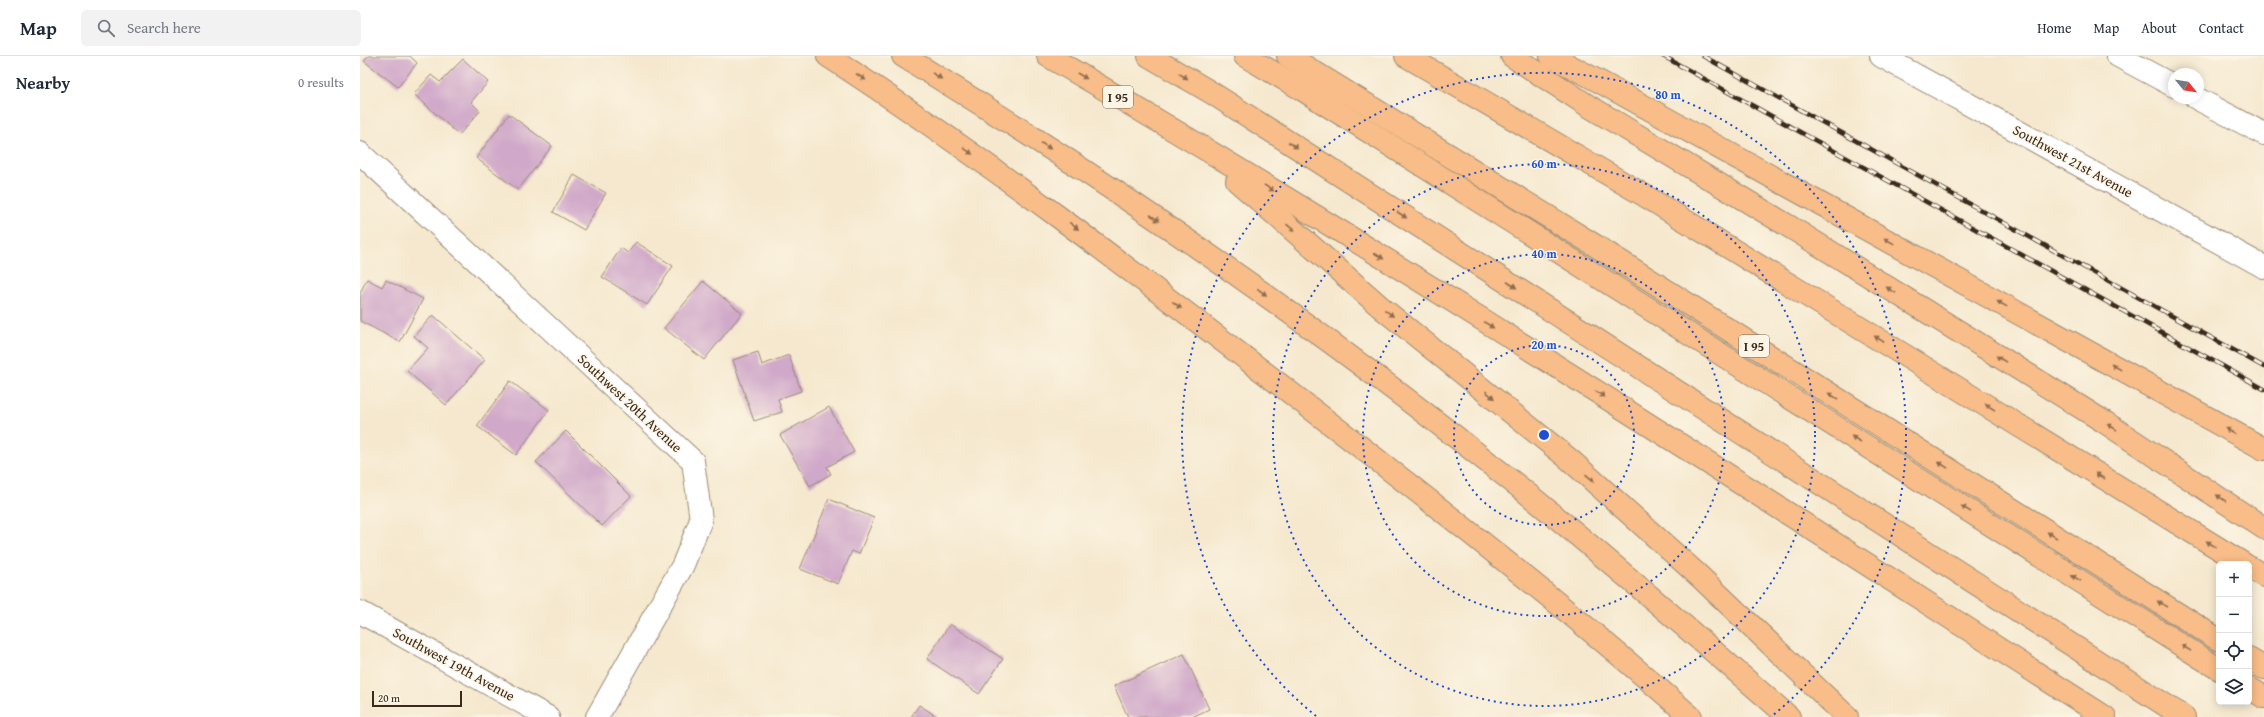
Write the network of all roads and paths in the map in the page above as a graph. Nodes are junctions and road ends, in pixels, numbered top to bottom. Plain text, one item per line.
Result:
1 (828, 56) edge
2 (903, 56) edge
3 (1048, 56) edge
4 (1149, 56) edge
5 (1245, 56) edge
6 (1288, 56) edge
7 (1406, 56) edge
8 (1512, 56) edge
9 (1551, 56) edge
10 (1881, 56) edge
11 (2118, 56) edge
12 (2168, 83) edge
13 (2204, 102) edge
14 (2264, 134) edge
15 (1188, 138) junction
16 (360, 152) edge
17 (2264, 267) edge
18 (2264, 449) edge
19 (2264, 528) edge
20 (2239, 561) edge
21 (2252, 569) edge
22 (2264, 576) edge
23 (360, 612) edge
24 (2216, 638) edge
25 (2252, 661) edge
26 (2216, 667) edge
27 (2264, 668) edge
28 (2252, 690) edge
29 (2264, 697) edge
30 (548, 717) edge
31 (597, 717) edge
32 (1691, 717) edge
33 (1789, 717) edge
34 (1847, 717) edge
35 (2105, 717) edge
36 (2184, 717) edge

1 -> 32 highway
2 -> 33 highway
3 -> 15 highway, I 95
4 -> 36 highway
26 -> 5 highway
24 -> 6 highway, I 95
20 -> 7 highway
19 -> 8 highway
18 -> 9 highway
10 - 17 street, Southwest 21st Avenue
11 - 12 street
13 - 14 street
15 -> 34 highway
15 -> 35 highway, I 95
16 - 31 street, Southwest 20th Avenue
21 - 22 highway
23 - 30 street, Southwest 19th Avenue
25 - 27 highway
28 - 29 highway

